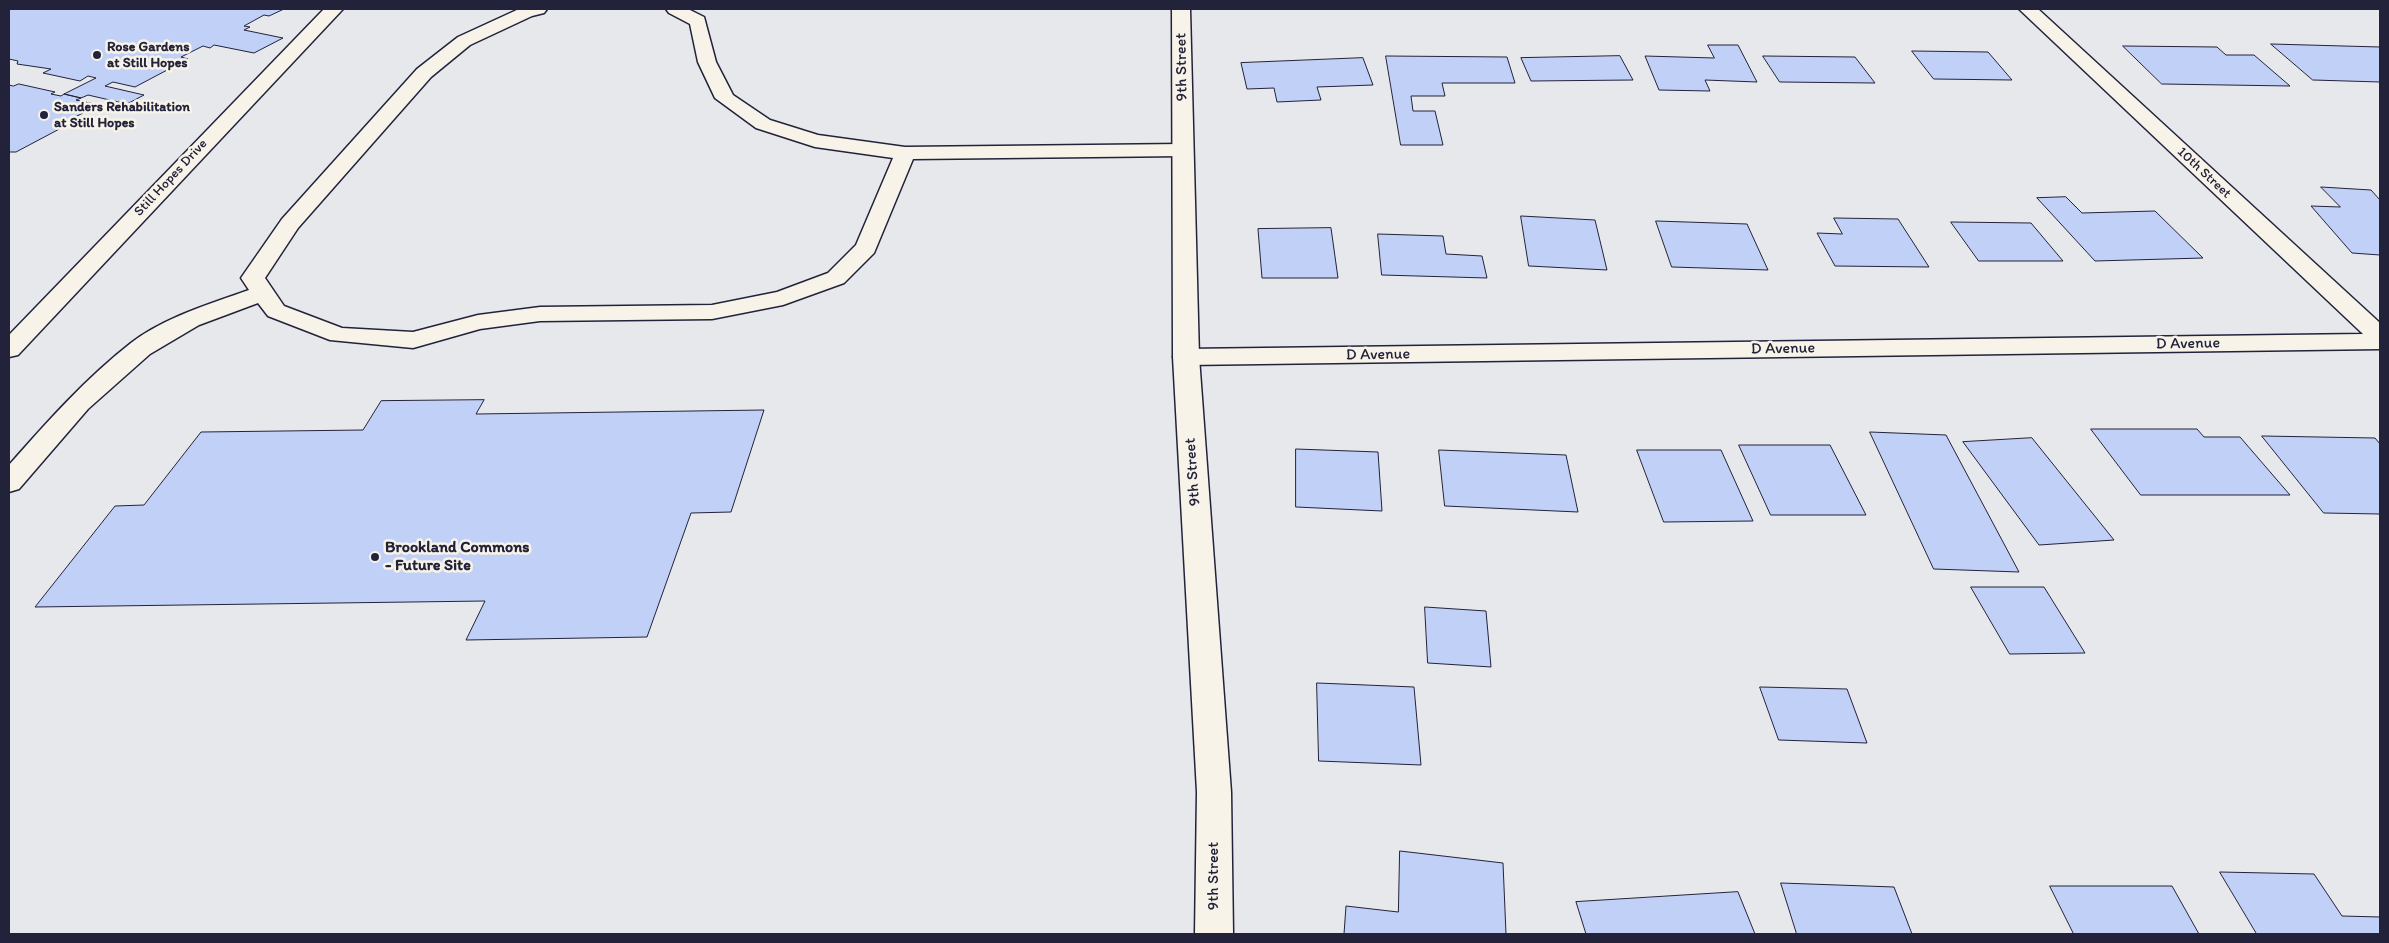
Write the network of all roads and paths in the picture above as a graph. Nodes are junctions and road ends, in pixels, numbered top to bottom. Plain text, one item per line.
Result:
1 (334, 9) edge
2 (538, 9) edge
3 (675, 9) edge
4 (1181, 9) edge
5 (2028, 9) edge
6 (1183, 150) junction
7 (905, 153) junction
8 (263, 293) junction
9 (2380, 336) edge
10 (2380, 341) edge
11 (9, 349) edge
12 (1186, 357) junction
13 (9, 482) edge
14 (1214, 934) edge

1 - 11 street, Still Hopes Drive
2 - 8 street
3 - 7 street
4 - 6 street, 9th Street
5 - 9 street, 10th Street
6 - 7 street
6 - 12 street, 9th Street
7 - 8 street
8 - 13 street
10 - 12 street, D Avenue
12 - 14 street, 9th Street

